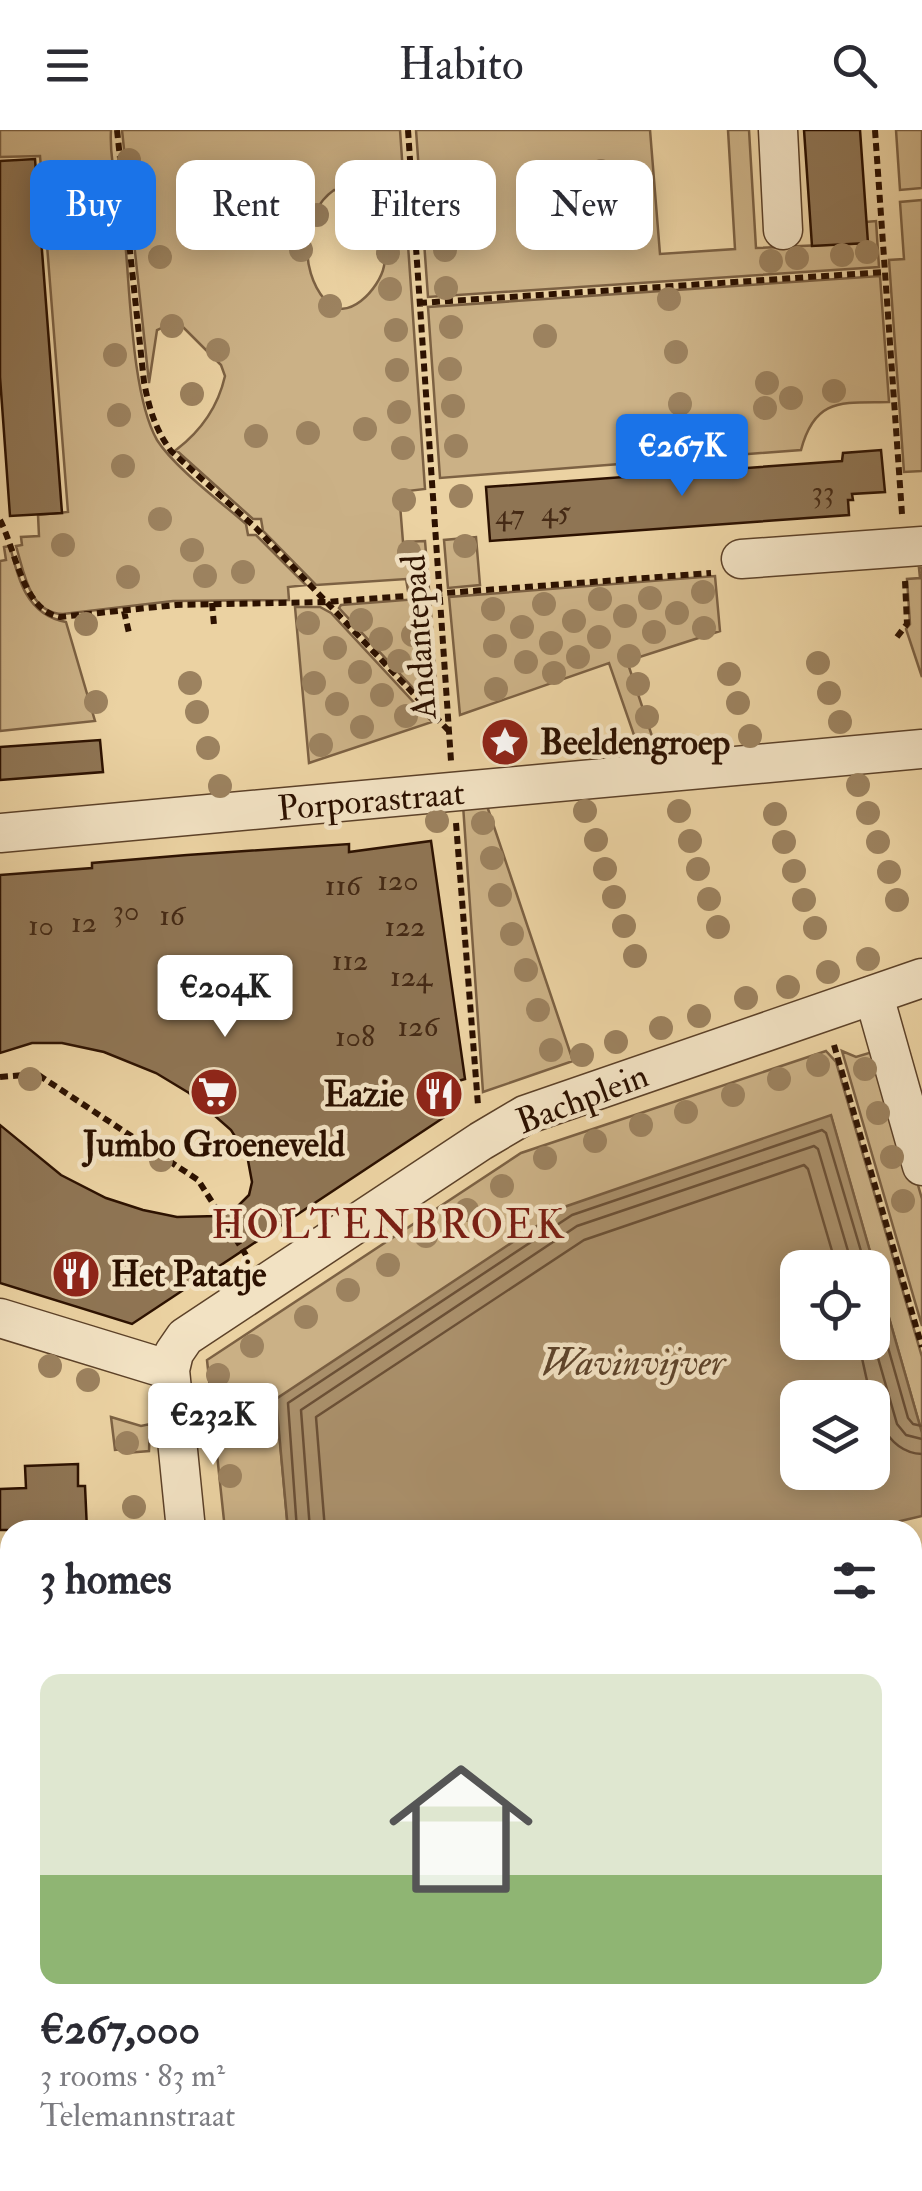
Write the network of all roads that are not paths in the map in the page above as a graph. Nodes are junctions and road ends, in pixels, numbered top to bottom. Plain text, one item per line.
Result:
1 (778, 130) edge
2 (782, 230) dead end
3 (913, 547) edge
4 (742, 558) road end
5 (922, 749) edge
6 (0, 833) edge
7 (922, 978) edge
8 (874, 996) junction
9 (922, 1166) edge
10 (0, 1318) edge
11 (170, 1370) junction
12 (185, 1520) edge

1 - 2 street
3 - 4 street
5 - 6 street, Porporastraat
7 - 8 street, Bachplein
8 - 9 street
8 - 11 street, Bachplein
10 - 11 street
11 - 12 street

